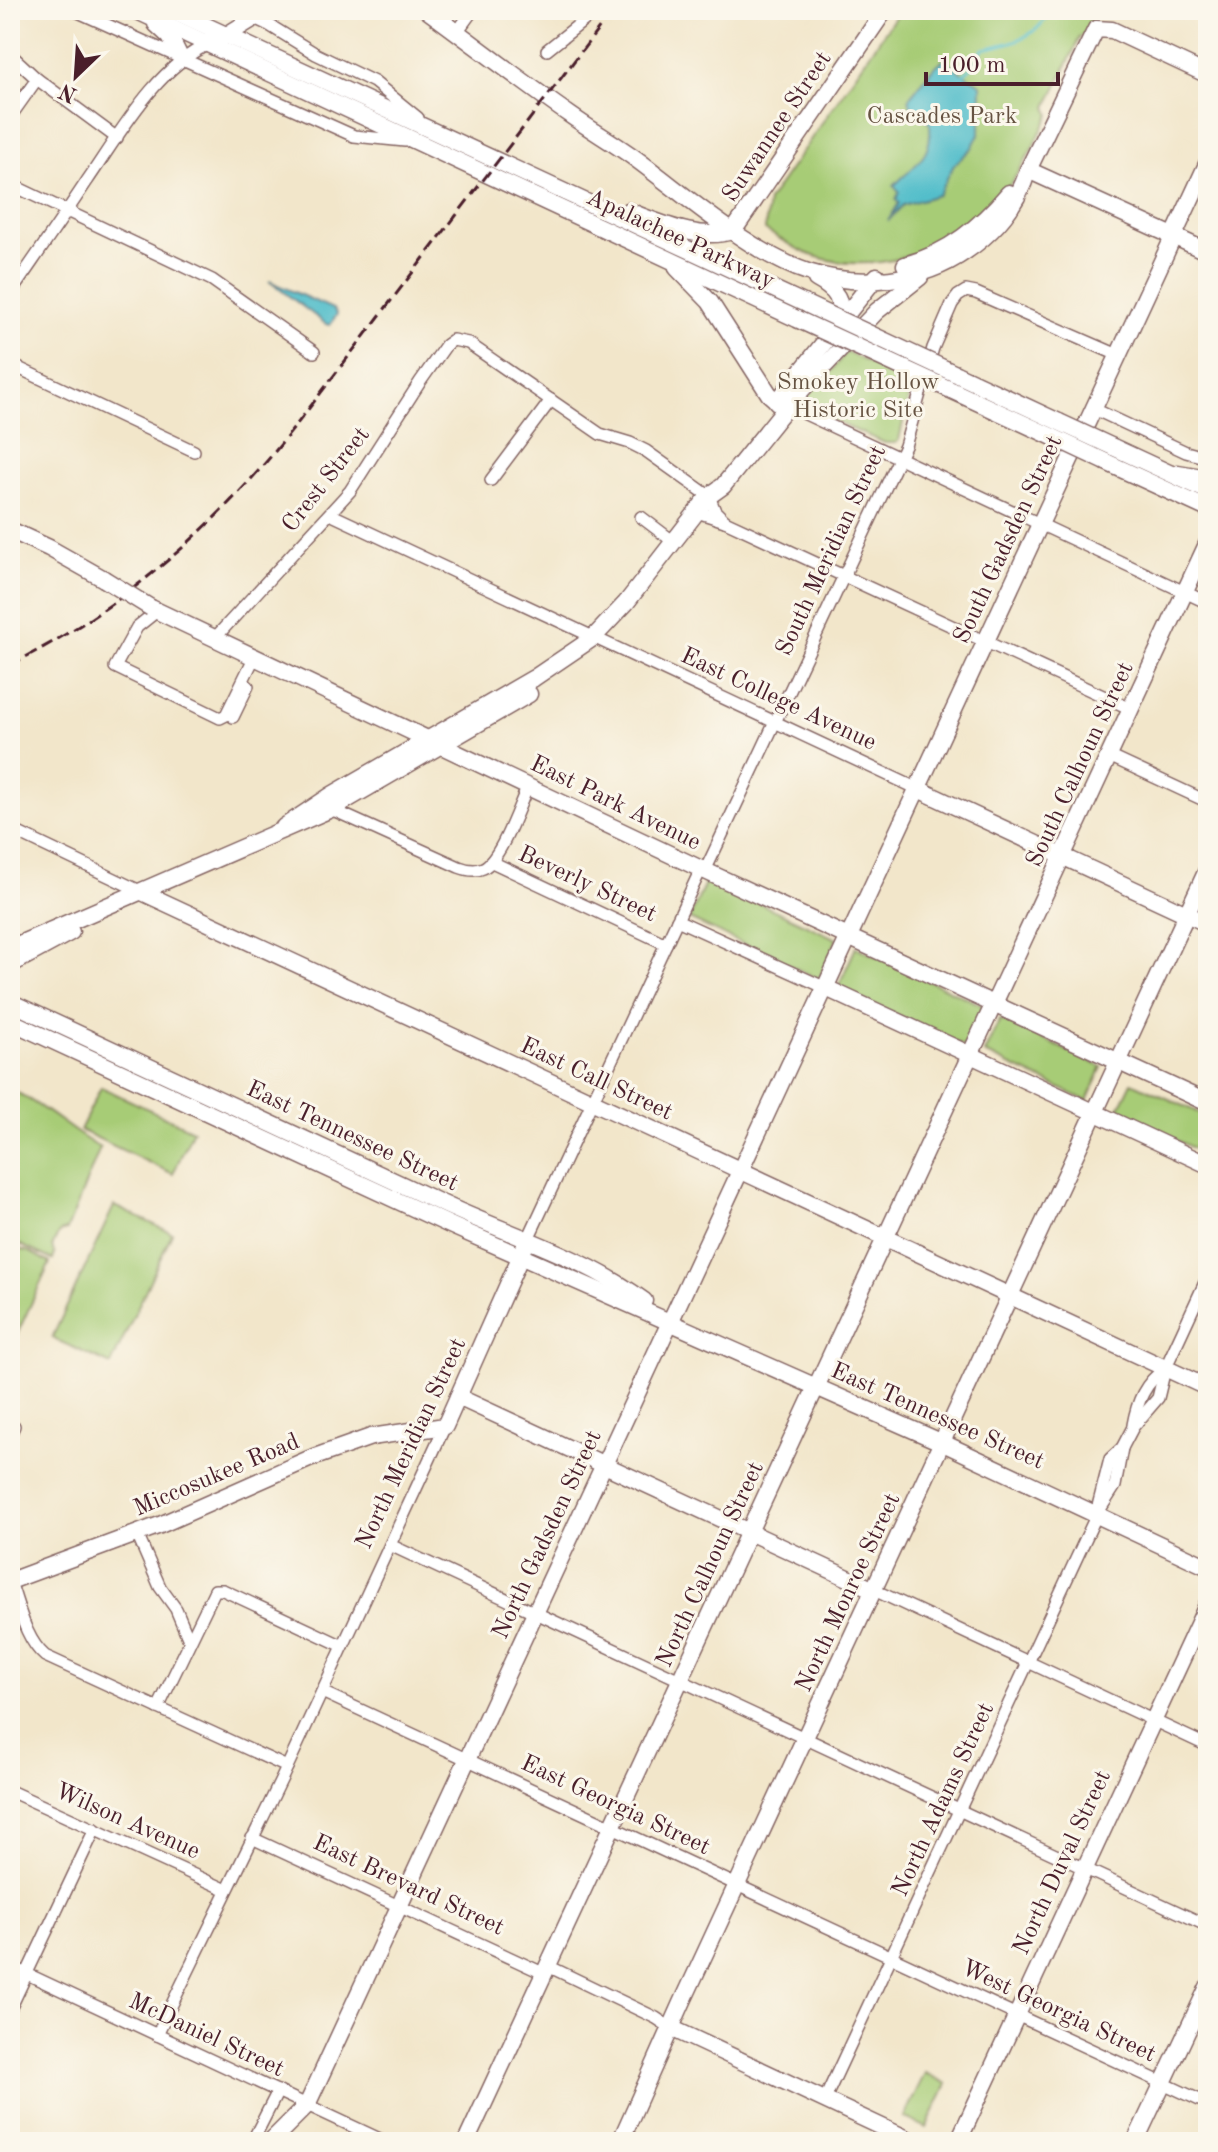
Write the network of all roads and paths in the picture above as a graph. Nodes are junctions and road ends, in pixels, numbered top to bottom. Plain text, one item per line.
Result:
1 (74, 10) edge
2 (135, 10) edge
3 (172, 10) edge
4 (237, 10) edge
5 (427, 10) edge
6 (473, 10) edge
7 (597, 10) edge
8 (885, 10) edge
9 (261, 14) edge
10 (457, 32) junction
11 (227, 36) junction
12 (209, 44) junction
13 (547, 50) dead end
14 (10, 54) edge
15 (181, 59) junction
16 (1208, 75) edge
17 (37, 79) junction
18 (10, 117) edge
19 (117, 138) junction
20 (467, 156) junction
21 (1208, 162) edge
22 (1028, 170) junction
23 (527, 174) junction
24 (10, 184) edge
25 (67, 211) junction
26 (737, 226) junction
27 (1173, 237) junction
28 (642, 246) junction
29 (1208, 252) edge
30 (943, 265) junction
31 (828, 266) junction
32 (798, 268) junction
33 (878, 275) junction
34 (851, 280) junction
35 (10, 294) edge
36 (860, 296) junction
37 (802, 312) junction
38 (835, 329) junction
39 (850, 339) junction
40 (314, 352) dead end
41 (1118, 355) junction
42 (10, 364) edge
43 (551, 400) junction
44 (782, 404) junction
45 (1094, 409) junction
46 (194, 451) dead end
47 (1109, 454) junction
48 (899, 458) junction
49 (1208, 458) edge
50 (1162, 469) junction
51 (1208, 478) edge
52 (491, 480) dead end
53 (1208, 491) edge
54 (709, 496) junction
55 (1208, 509) edge
56 (697, 512) junction
57 (330, 514) junction
58 (641, 517) dead end
59 (725, 521) junction
60 (1040, 524) junction
61 (10, 530) edge
62 (674, 542) junction
63 (1208, 542) edge
64 (844, 576) junction
65 (1185, 592) junction
66 (1208, 603) edge
67 (154, 610) junction
68 (593, 638) junction
69 (214, 639) junction
70 (986, 642) junction
71 (257, 659) junction
72 (1131, 709) junction
73 (233, 717) dead end
74 (776, 723) junction
75 (435, 742) junction
76 (1109, 756) junction
77 (528, 786) junction
78 (918, 789) junction
79 (1208, 802) edge
80 (331, 809) junction
81 (284, 827) junction
82 (10, 829) edge
83 (1063, 856) junction
84 (492, 862) junction
85 (1208, 868) edge
86 (703, 870) junction
87 (142, 892) junction
88 (1186, 914) junction
89 (677, 920) junction
90 (1208, 924) edge
91 (850, 936) junction
92 (666, 944) junction
93 (10, 948) edge
94 (10, 965) edge
95 (826, 988) junction
96 (10, 1002) edge
97 (995, 1006) junction
98 (10, 1021) edge
99 (972, 1056) junction
100 (1118, 1062) junction
101 (592, 1103) junction
102 (1208, 1103) edge
103 (227, 1112) junction
104 (1095, 1112) junction
105 (1208, 1165) edge
106 (740, 1171) junction
107 (886, 1239) junction
108 (524, 1247) junction
109 (1208, 1276) edge
110 (1011, 1297) junction
111 (671, 1322) junction
112 (1165, 1369) junction
113 (818, 1387) junction
114 (1208, 1388) edge
115 (458, 1397) junction
116 (445, 1426) junction
117 (943, 1443) junction
118 (604, 1465) junction
119 (1097, 1514) junction
120 (750, 1533) junction
121 (137, 1534) junction
122 (390, 1545) junction
123 (1208, 1567) edge
124 (10, 1581) edge
125 (874, 1590) junction
126 (1208, 1603) edge
127 (535, 1613) junction
128 (189, 1640) junction
129 (343, 1646) junction
130 (1029, 1663) junction
131 (681, 1680) junction
132 (322, 1692) junction
133 (158, 1708) junction
134 (1153, 1721) junction
135 (805, 1737) junction
136 (1208, 1746) edge
137 (467, 1759) junction
138 (287, 1767) junction
139 (10, 1791) edge
140 (960, 1809) junction
141 (613, 1827) junction
142 (95, 1829) junction
143 (252, 1838) junction
144 (1085, 1868) junction
145 (737, 1885) junction
146 (227, 1890) junction
147 (399, 1906) junction
148 (1208, 1926) edge
149 (892, 1957) junction
150 (10, 1966) edge
151 (546, 1970) junction
152 (27, 1974) junction
153 (1208, 1987) edge
154 (10, 2009) edge
155 (1016, 2015) junction
156 (671, 2028) junction
157 (157, 2035) junction
158 (1163, 2083) junction
159 (278, 2091) junction
160 (824, 2101) junction
161 (1208, 2104) edge
162 (307, 2105) junction
163 (252, 2142) edge
164 (270, 2142) edge
165 (386, 2142) edge
166 (466, 2142) edge
167 (620, 2142) edge
168 (914, 2142) edge
169 (958, 2142) edge
170 (1135, 2142) edge

1 - 15 street
2 - 12 street, Apalachee Parkway
2 - 15 street
3 - 11 street, Apalachee Parkway
4 - 9 street
5 - 10 street
6 - 10 street
7 - 13 street
8 - 26 street, Suwannee Street
9 - 11 street
9 - 20 street
10 - 26 street
11 - 12 street
11 - 20 street, Apalachee Parkway
12 - 15 street
12 - 20 street, Apalachee Parkway
14 - 17 street
15 - 19 street
15 - 20 street
16 - 22 street
17 - 18 street
17 - 19 street
19 - 25 street
20 - 23 street, Apalachee Parkway
20 - 28 street, Apalachee Parkway
21 - 27 street, South Gadsden Street
22 - 27 street
22 - 30 street
22 - 33 street
23 - 26 street
23 - 37 street, Apalachee Parkway
24 - 25 street
25 - 35 street
25 - 40 street
26 - 31 street
26 - 32 street
27 - 29 street
27 - 41 street, South Gadsden Street
28 - 37 street, Apalachee Parkway
28 - 44 street
30 - 33 street
30 - 39 street
31 - 33 street
31 - 34 street
32 - 34 street
32 - 38 street
33 - 34 street
33 - 36 street
34 - 36 street
36 - 38 street
36 - 39 street
37 - 47 street, Apalachee Parkway, bridge
38 - 44 street
39 - 44 street
41 - 45 street, South Gadsden Street
41 - 48 street, South Meridian Street
42 - 46 street
43 - 52 street
43 - 54 street
43 - 57 street, Crest Street
44 - 48 street
44 - 54 street
45 - 49 street
45 - 60 street, South Gadsden Street
47 - 50 street, Apalachee Parkway
47 - 55 street, Apalachee Parkway
48 - 60 street
48 - 64 street, South Meridian Street
50 - 51 street
50 - 53 street, Apalachee Parkway
54 - 56 street
54 - 59 street
56 - 59 street
56 - 62 street
57 - 68 street, East College Avenue
57 - 69 street, Crest Street
58 - 62 street
59 - 64 street
60 - 65 street
60 - 70 street, South Gadsden Street
61 - 67 street, East Park Avenue, bridge
62 - 68 street
63 - 65 street, South Calhoun Street
64 - 70 street
64 - 74 street, South Meridian Street
65 - 66 street
65 - 72 street, South Calhoun Street
67 - 69 street, East Park Avenue
67 - 71 street
68 - 74 street, East College Avenue
68 - 75 street
69 - 71 street, East Park Avenue
70 - 72 street
70 - 78 street, South Gadsden Street
71 - 73 street
71 - 75 street, East Park Avenue
72 - 76 street, South Calhoun Street
74 - 78 street, East College Avenue
74 - 86 street, South Meridian Street
75 - 77 street, East Park Avenue
75 - 80 street
75 - 81 street
76 - 79 street
76 - 83 street, South Calhoun Street
77 - 84 street
77 - 86 street, East Park Avenue
78 - 83 street, East College Avenue
78 - 91 street, South Gadsden Street
80 - 81 street
80 - 84 street
81 - 87 street
82 - 87 street, East Call Street
83 - 88 street, East College Avenue
83 - 97 street, South Calhoun Street
84 - 92 street, Beverly Street
85 - 88 street, North Monroe Street
86 - 89 street, North Meridian Street
86 - 91 street, East Park Avenue
87 - 93 street
87 - 94 street
87 - 101 street, East Call Street
88 - 90 street, East College Avenue
88 - 100 street, North Monroe Street
89 - 92 street, North Meridian Street
89 - 95 street
91 - 95 street, North Gadsden Street
91 - 97 street, East Park Avenue
92 - 101 street, North Meridian Street
95 - 99 street
95 - 106 street, North Gadsden Street
96 - 103 street, East Tennessee Street
97 - 99 street, North Calhoun Street
97 - 100 street, East Park Avenue
98 - 103 street, East Tennessee Street
99 - 104 street
99 - 107 street, North Calhoun Street
100 - 102 street, East Park Avenue
100 - 104 street, North Monroe Street
101 - 106 street, East Call Street
101 - 108 street, North Meridian Street
103 - 108 street, East Tennessee Street
104 - 105 street
104 - 110 street, North Monroe Street
106 - 107 street, East Call Street
106 - 111 street, North Gadsden Street
107 - 110 street, East Call Street
107 - 113 street, North Calhoun Street
108 - 111 street, East Tennessee Street
108 - 115 street, North Meridian Street
109 - 112 street, North Adams Street
110 - 112 street, East Call Street
110 - 117 street, North Monroe Street
111 - 113 street, East Tennessee Street
111 - 118 street, North Gadsden Street
112 - 114 street, East Call Street
112 - 119 street, North Adams Street
113 - 117 street, East Tennessee Street
113 - 120 street, North Calhoun Street
115 - 116 street, North Meridian Street
115 - 118 street
116 - 121 street, Miccosukee Road
116 - 122 street, North Meridian Street
117 - 119 street, East Tennessee Street
117 - 125 street, North Monroe Street
118 - 120 street
118 - 127 street, North Gadsden Street
119 - 123 street, East Tennessee Street
119 - 130 street, North Adams Street
120 - 125 street
120 - 131 street, North Calhoun Street
121 - 124 street, Miccosukee Road
121 - 128 street
122 - 127 street
122 - 129 street, North Meridian Street
124 - 133 street
125 - 130 street
125 - 135 street, North Monroe Street
126 - 134 street, North Duval Street
127 - 131 street
127 - 137 street, North Gadsden Street
128 - 129 street
128 - 133 street
129 - 132 street, North Meridian Street
130 - 134 street
130 - 140 street, North Adams Street
131 - 135 street
131 - 141 street, North Calhoun Street
132 - 137 street, East Georgia Street
132 - 138 street, North Meridian Street
133 - 138 street
134 - 136 street
134 - 144 street, North Duval Street
135 - 140 street
135 - 145 street, North Monroe Street
137 - 141 street, East Georgia Street
137 - 147 street, North Gadsden Street
138 - 143 street, North Meridian Street
139 - 142 street, Wilson Avenue
140 - 144 street
140 - 149 street, North Adams Street
141 - 145 street, East Georgia Street
141 - 151 street, North Calhoun Street
142 - 146 street, Wilson Avenue
142 - 152 street
143 - 146 street, North Meridian Street
143 - 147 street, East Brevard Street
144 - 148 street
144 - 155 street, North Duval Street
145 - 149 street, East Georgia Street
145 - 156 street, North Monroe Street
146 - 157 street, North Meridian Street
147 - 151 street, East Brevard Street
147 - 162 street, North Gadsden Street
149 - 155 street, West Georgia Street
149 - 160 street, North Adams Street
150 - 152 street, McDaniel Street
151 - 156 street, East Brevard Street
151 - 166 street, North Calhoun Street
152 - 154 street
152 - 157 street, McDaniel Street
153 - 158 street
155 - 158 street, West Georgia Street
155 - 169 street, North Duval Street
156 - 160 street, East Brevard Street
156 - 167 street, North Monroe Street
157 - 159 street, McDaniel Street
158 - 161 street, West Georgia Street
158 - 170 street
159 - 162 street, McDaniel Street
159 - 163 street
160 - 168 street, East Brevard Street
162 - 164 street, North Gadsden Street
162 - 165 street, McDaniel Street

